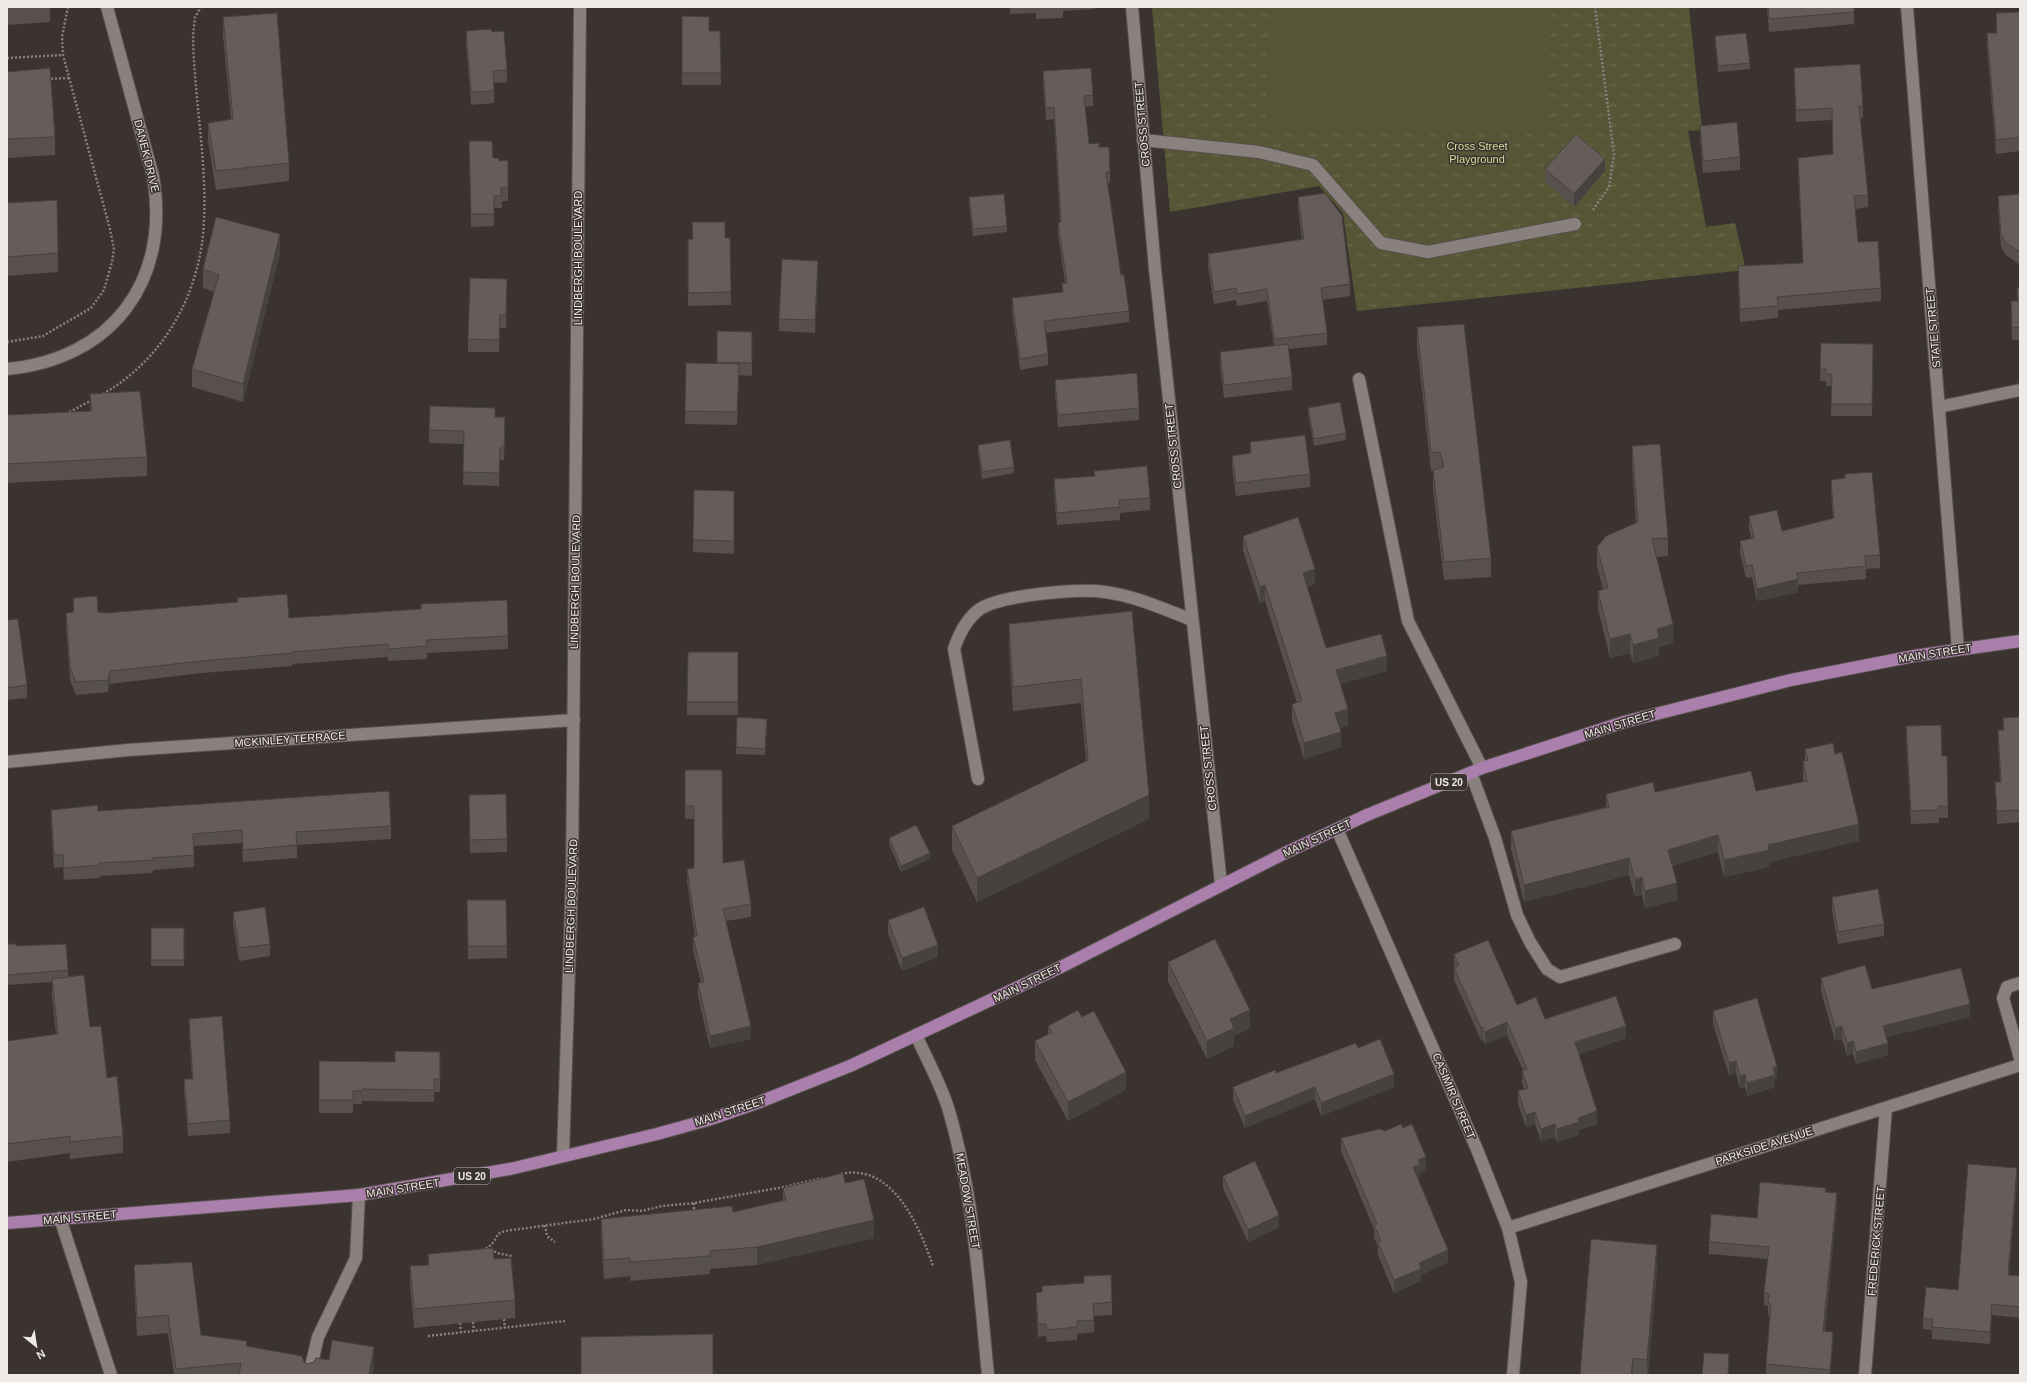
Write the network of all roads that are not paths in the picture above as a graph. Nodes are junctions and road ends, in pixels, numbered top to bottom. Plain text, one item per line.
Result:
1 (108, 7) edge
2 (580, 7) edge
3 (1132, 7) edge
4 (1907, 7) edge
5 (1144, 140) junction
6 (1575, 224) road end
7 (7, 369) edge
8 (1359, 379) dead end
9 (2020, 390) edge
10 (1939, 407) junction
11 (1192, 620) junction
12 (2020, 641) edge
13 (1958, 649) junction
14 (574, 720) junction
15 (7, 762) edge
16 (1477, 771) junction
17 (978, 779) dead end
18 (1337, 829) junction
19 (1221, 884) junction
20 (1675, 944) dead end
21 (2020, 984) edge
22 (916, 1035) junction
23 (2020, 1058) edge
24 (2020, 1065) edge
25 (1886, 1108) junction
26 (563, 1156) junction
27 (359, 1195) junction
28 (60, 1218) junction
29 (7, 1223) edge
30 (1508, 1228) junction
31 (111, 1375) edge
32 (308, 1375) edge
33 (988, 1375) edge
34 (1513, 1375) edge
35 (1865, 1375) edge

1 - 7 street, DANEK DRIVE
2 - 14 street, LINDBERGH BOULEVARD
3 - 5 street, CROSS STREET
4 - 10 street, STATE STREET
5 - 6 street
5 - 11 street, CROSS STREET
8 - 16 street
9 - 10 street
10 - 13 street, STATE STREET
11 - 17 street
11 - 19 street, CROSS STREET
12 - 13 main road, MAIN STREET / US 20
13 - 16 main road, MAIN STREET / US 20
14 - 15 street, MCKINLEY TERRACE
14 - 26 street, LINDBERGH BOULEVARD
16 - 18 main road, MAIN STREET / US 20
16 - 20 street
18 - 19 main road, MAIN STREET / US 20
18 - 30 street, CASIMIR STREET
19 - 22 main road, MAIN STREET / US 20
21 - 23 street
22 - 26 main road, MAIN STREET / US 20
22 - 33 street, MEADOW STREET
24 - 25 street, PARKSIDE AVENUE
25 - 30 street, PARKSIDE AVENUE
25 - 35 street, FREDERICK STREET
26 - 27 main road, MAIN STREET / US 20
27 - 28 main road, MAIN STREET / US 20
27 - 32 street
28 - 29 main road, MAIN STREET / US 20
28 - 31 street
30 - 34 street, CASIMIR STREET

